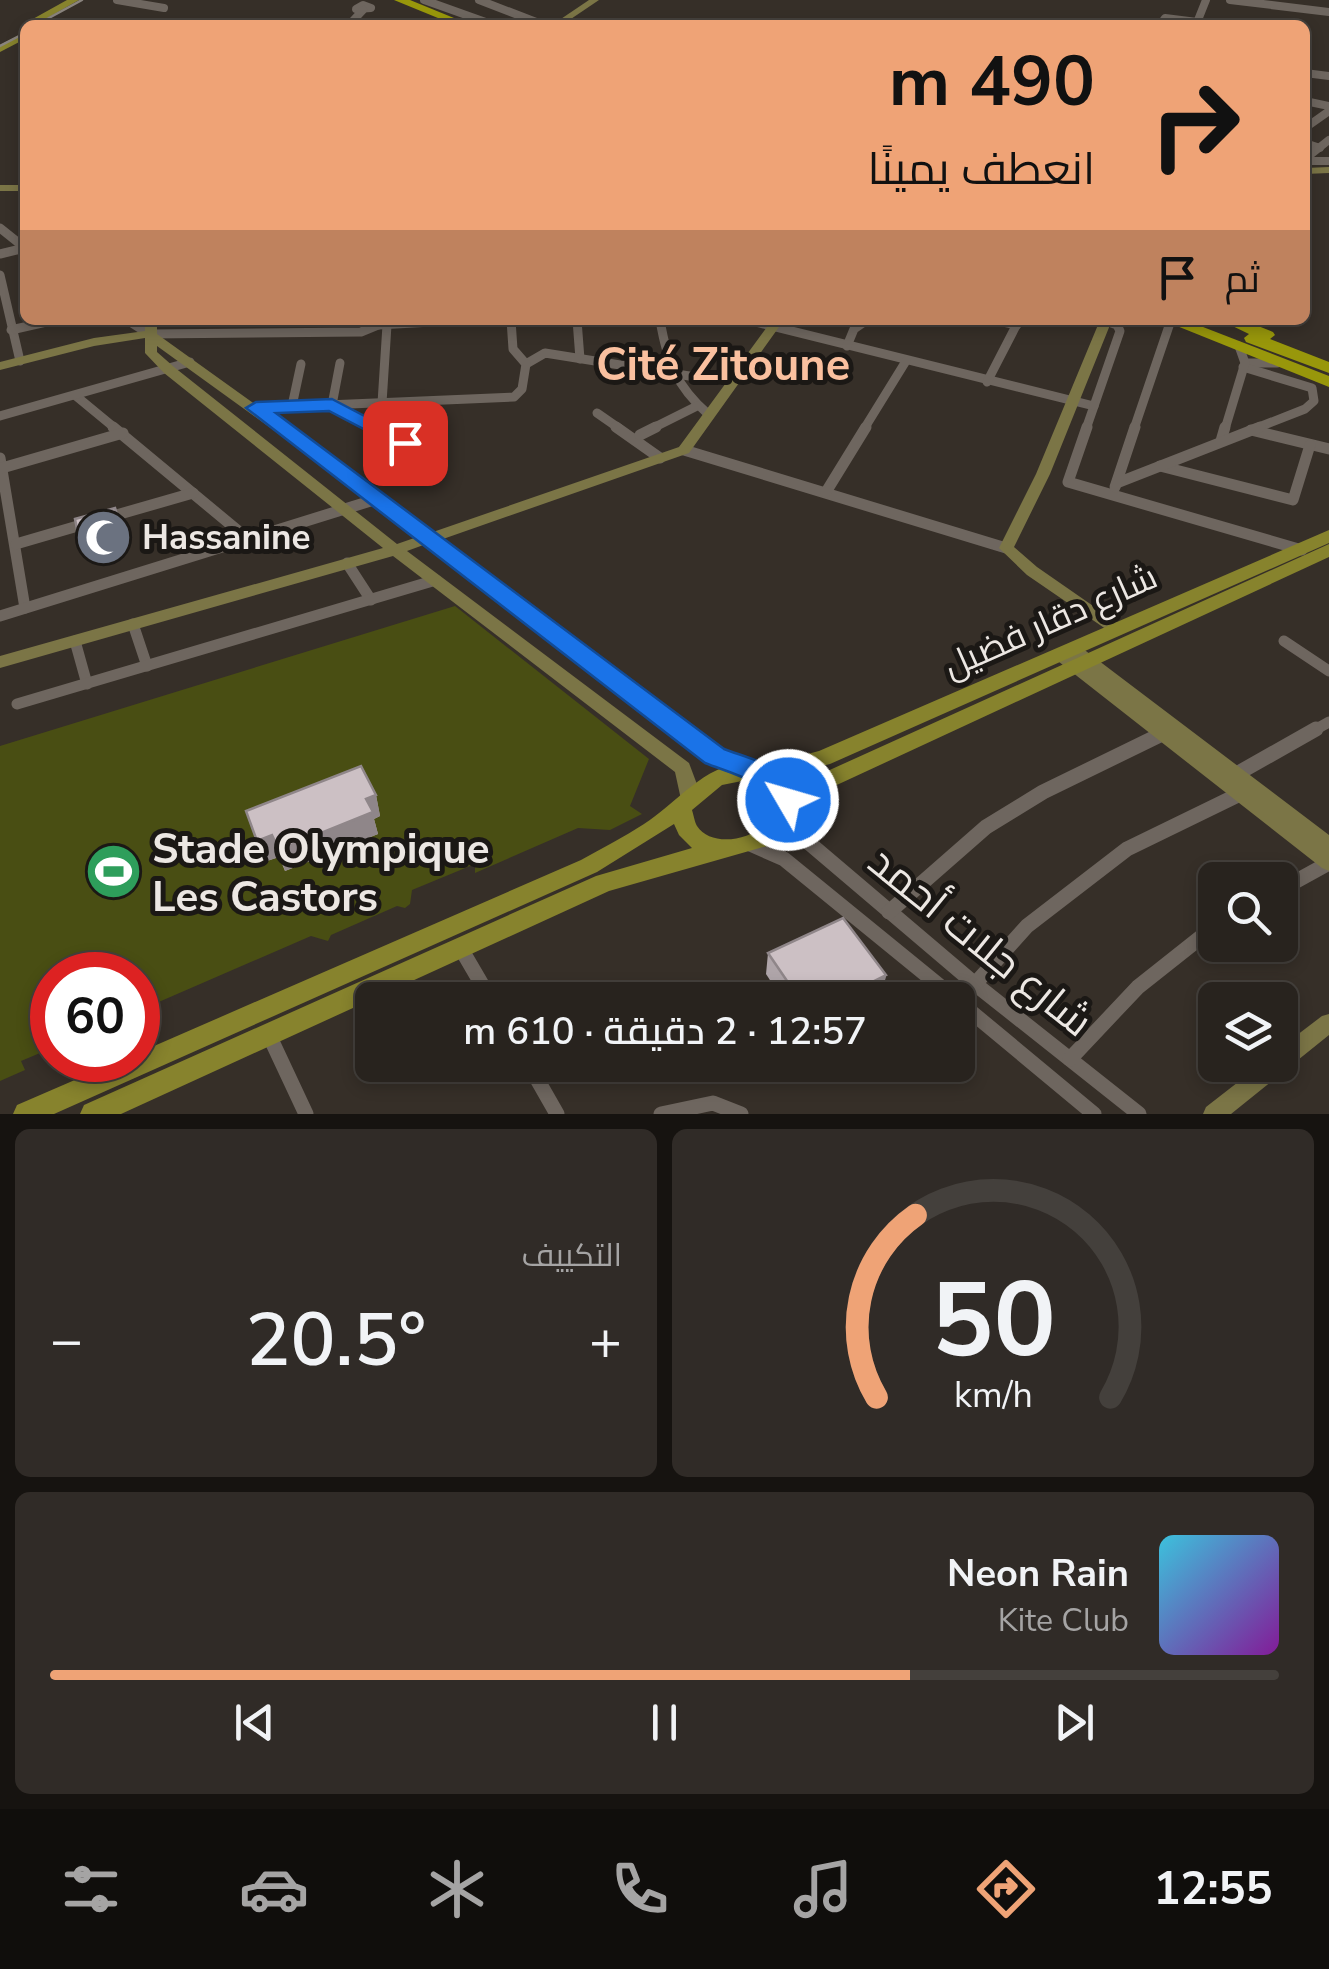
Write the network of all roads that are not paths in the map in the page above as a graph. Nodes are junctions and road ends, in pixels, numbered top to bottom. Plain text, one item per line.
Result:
1 (74, 0) edge
2 (90, 0) edge
3 (122, 0) edge
4 (158, 0) edge
5 (380, 0) edge
6 (400, 0) edge
7 (424, 0) edge
8 (482, 0) edge
9 (521, 0) edge
10 (1230, 0) edge
11 (1297, 0) edge
12 (589, 1) edge
13 (148, 6) junction
14 (164, 8) dead end
15 (1292, 8) junction
16 (363, 10) dead end
17 (506, 11) junction
18 (1329, 12) edge
19 (37, 20) edge
20 (53, 20) edge
21 (354, 20) edge
22 (431, 20) edge
23 (451, 20) edge
24 (480, 20) edge
25 (530, 20) edge
26 (563, 20) edge
27 (1329, 140) edge
28 (1310, 145) edge
29 (1320, 148) junction
30 (1310, 156) edge
31 (1326, 167) edge
32 (1329, 181) edge
33 (0, 228) edge
34 (20, 244) edge
35 (0, 276) edge
36 (32, 325) edge
37 (256, 325) edge
38 (383, 325) edge
39 (511, 325) edge
40 (577, 325) edge
41 (661, 325) edge
42 (775, 325) edge
43 (779, 325) edge
44 (860, 325) edge
45 (1016, 325) edge
46 (1103, 325) edge
47 (1118, 325) edge
48 (1168, 325) edge
49 (1179, 325) edge
50 (1208, 325) edge
51 (1209, 325) edge
52 (1241, 325) edge
53 (150, 327) edge
54 (11, 330) junction
55 (847, 346) junction
56 (580, 359) junction
57 (1242, 359) junction
58 (1329, 359) edge
59 (20, 361) junction
60 (190, 362) junction
61 (906, 362) junction
62 (340, 363) dead end
63 (301, 364) dead end
64 (526, 364) junction
65 (0, 366) edge
66 (1329, 368) edge
67 (169, 370) junction
68 (671, 374) junction
69 (1329, 379) edge
70 (708, 380) dead end
71 (986, 382) junction
72 (76, 396) junction
73 (1072, 402) junction
74 (382, 403) junction
75 (332, 405) junction
76 (292, 406) junction
77 (1094, 406) junction
78 (256, 408) junction
79 (702, 410) junction
80 (598, 413) dead end
81 (0, 416) edge
82 (1250, 430) junction
83 (123, 434) junction
84 (640, 435) dead end
85 (1221, 441) junction
86 (405, 443) dead end
87 (1310, 445) junction
88 (1329, 449) edge
89 (684, 450) junction
90 (660, 458) junction
91 (1, 463) edge
92 (1160, 466) junction
93 (1042, 474) junction
94 (1068, 482) junction
95 (1114, 489) junction
96 (826, 492) junction
97 (193, 493) junction
98 (377, 499) junction
99 (4, 504) edge
100 (347, 509) junction
101 (1329, 536) edge
102 (431, 537) junction
103 (248, 539) junction
104 (16, 544) junction
105 (1006, 548) junction
106 (396, 550) junction
107 (1315, 551) edge
108 (348, 564) junction
109 (436, 580) junction
110 (370, 600) junction
111 (25, 608) junction
112 (0, 616) edge
113 (133, 624) junction
114 (1116, 630) junction
115 (75, 641) junction
116 (1284, 641) dead end
117 (1074, 657) junction
118 (0, 662) edge
119 (146, 666) junction
120 (1329, 671) edge
121 (87, 684) junction
122 (17, 704) dead end
123 (1326, 729) edge
124 (1164, 733) junction
125 (756, 773) junction
126 (1231, 777) junction
127 (1242, 793) junction
128 (685, 803) junction
129 (785, 814) junction
130 (750, 844) junction
131 (1329, 845) edge
132 (717, 850) junction
133 (1329, 863) edge
134 (1298, 880) edge
135 (889, 912) junction
136 (1198, 937) edge
137 (460, 947) junction
138 (480, 982) edge
139 (935, 982) edge
140 (973, 982) edge
141 (975, 984) joint
142 (975, 1015) edge
143 (1329, 1022) edge
144 (269, 1035) junction
145 (1298, 1047) edge
146 (1070, 1059) junction
147 (539, 1082) edge
148 (1254, 1082) edge
149 (26, 1114) edge
150 (93, 1114) edge
151 (306, 1114) edge
152 (557, 1114) edge
153 (661, 1114) edge
154 (741, 1114) edge
155 (1094, 1114) edge
156 (1139, 1114) edge
157 (1214, 1114) edge

1 - 19 main road
2 - 20 main road
3 - 13 street
4 - 13 street
5 - 22 highway
6 - 23 highway
7 - 24 street
8 - 17 street
9 - 17 street
10 - 15 street
11 - 15 street
12 - 26 street
13 - 14 street
15 - 18 street
16 - 21 street
17 - 25 street
27 - 29 street
28 - 29 street
29 - 30 street
31 - 32 street
33 - 34 street
35 - 54 street
36 - 54 street
37 - 53 street
38 - 74 street
39 - 64 street
40 - 56 street
41 - 68 street
42 - 79 street
43 - 55 street
44 - 55 street
45 - 71 street
46 - 73 street
47 - 77 street
48 - 95 street
49 - 57 highway
50 - 69 highway
51 - 66 highway
52 - 58 highway
53 - 59 street
53 - 60 street
53 - 67 street
54 - 59 street
55 - 61 street
56 - 64 street
56 - 68 street
57 - 69 highway
57 - 82 street
57 - 85 street
59 - 65 street
60 - 67 street
60 - 78 street
61 - 71 street
61 - 96 street
62 - 75 street
63 - 76 street
64 - 74 street
67 - 72 street
67 - 100 street
68 - 70 street
68 - 79 street
71 - 73 street
72 - 81 street
72 - 83 street
73 - 77 street
73 - 93 street
74 - 75 street
75 - 76 street
75 - 86 street
76 - 78 street
77 - 94 street
78 - 98 street
79 - 84 street
79 - 89 street
80 - 90 street
82 - 85 street
82 - 87 street
83 - 91 street
83 - 97 street
85 - 92 street
87 - 88 street
87 - 92 street
89 - 90 street
89 - 96 street
90 - 102 street
91 - 99 street
92 - 95 street
93 - 94 street
93 - 105 street
94 - 95 street
95 - 107 street
96 - 105 street
97 - 103 street
97 - 104 street
98 - 100 street
98 - 102 street
99 - 104 street
100 - 103 street
100 - 106 street
101 - 107 main road, شارع دقار فضيل
102 - 106 street
102 - 125 street
103 - 111 street
104 - 111 street
105 - 114 street
106 - 108 street
106 - 109 street
107 - 114 main road, شارع دقار فضيل
107 - 117 main road, شارع دقار فضيل
108 - 110 street
108 - 113 street
109 - 110 street
109 - 128 street
110 - 119 street
111 - 112 street
113 - 115 street
113 - 119 street
114 - 117 main road, شارع دقار فضيل
115 - 118 street
115 - 121 street
116 - 120 street
117 - 124 street
117 - 125 main road, شارع دقار فضيل
117 - 126 street
117 - 129 main road, شارع دقار فضيل
119 - 121 street
121 - 122 street
123 - 126 street
124 - 126 street
124 - 135 street
125 - 128 main road
125 - 129 main road
126 - 127 street
126 - 131 street
127 - 133 street
127 - 141 street
128 - 132 main road
128 - 149 main road
129 - 130 main road
129 - 135 street, شارع جلات أحمد
130 - 132 main road
130 - 139 street, شارع جلات أحمد
132 - 137 main road
133 - 134 street
135 - 140 street, شارع جلات أحمد
136 - 146 street
137 - 138 street
137 - 144 main road
141 - 146 street, شارع جلات أحمد
142 - 155 street, شارع جلات أحمد
143 - 145 street
144 - 150 main road
144 - 151 street
146 - 156 street, شارع جلات أحمد
147 - 152 street
148 - 157 street
153 - 154 street

